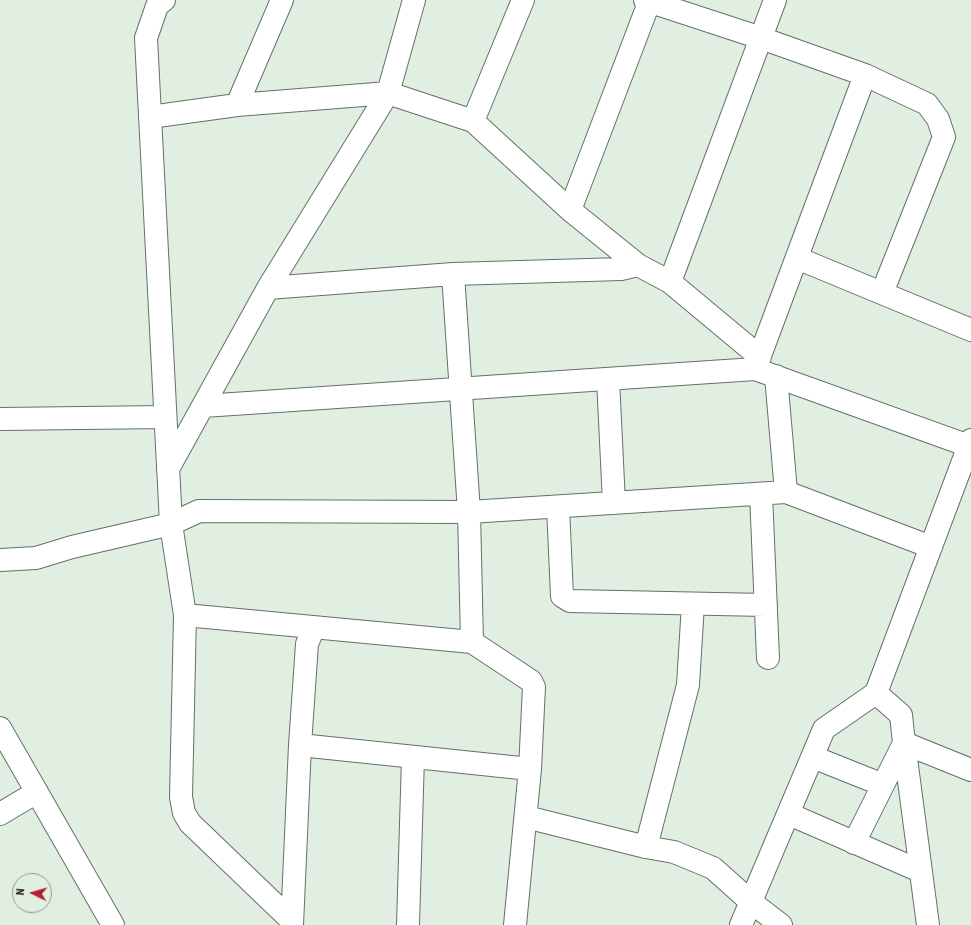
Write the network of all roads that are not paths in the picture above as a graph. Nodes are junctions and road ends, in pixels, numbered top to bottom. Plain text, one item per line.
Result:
1 (164, 0) edge
2 (282, 0) edge
3 (414, 0) edge
4 (523, 0) edge
5 (648, 0) edge
6 (775, 0) edge
7 (761, 38) junction
8 (865, 75) junction
9 (388, 93) junction
10 (237, 105) junction
11 (150, 117) junction
12 (473, 122) junction
13 (570, 210) junction
14 (797, 258) junction
15 (638, 265) junction
16 (453, 274) junction
17 (670, 282) junction
18 (268, 288) junction
19 (882, 293) junction
20 (971, 330) edge
21 (757, 363) junction
22 (776, 376) junction
23 (608, 379) junction
24 (460, 389) junction
25 (203, 406) junction
26 (165, 417) junction
27 (0, 419) edge
28 (970, 443) edge
29 (168, 469) junction
30 (786, 492) junction
31 (761, 494) junction
32 (614, 503) junction
33 (558, 507) junction
34 (468, 512) junction
35 (171, 524) junction
36 (931, 547) junction
37 (0, 560) edge
38 (693, 604) junction
39 (766, 605) junction
40 (185, 615) junction
41 (314, 628) junction
42 (472, 642) junction
43 (768, 658) dead end
44 (876, 693) junction
45 (0, 728) edge
46 (904, 743) junction
47 (300, 745) junction
48 (413, 757) junction
49 (813, 757) junction
50 (530, 769) junction
51 (971, 770) edge
52 (883, 785) junction
53 (37, 792) junction
54 (0, 814) edge
55 (789, 814) junction
56 (526, 817) junction
57 (854, 843) junction
58 (646, 847) junction
59 (920, 871) junction
60 (751, 902) junction
61 (292, 923) edge
62 (112, 925) edge
63 (408, 925) edge
64 (515, 925) edge
65 (742, 925) edge
66 (781, 925) edge
67 (928, 925) edge

1 - 11 street
2 - 10 street
3 - 9 street
4 - 12 street
5 - 7 street
5 - 13 street
6 - 7 street
7 - 8 street
7 - 17 street
8 - 14 street
8 - 19 street
9 - 10 street
9 - 12 street
9 - 18 street
10 - 11 street
11 - 26 street
12 - 13 street
13 - 15 street
14 - 19 street
14 - 21 street
15 - 16 street
15 - 17 street
16 - 18 street
16 - 24 street
17 - 21 street
18 - 25 street
19 - 20 street
21 - 22 street
21 - 23 street
22 - 28 street
22 - 30 street
23 - 24 street
23 - 32 street
24 - 25 street
24 - 34 street
25 - 29 street
26 - 27 street
26 - 29 street
28 - 36 street
29 - 35 street
30 - 31 street
30 - 36 street
31 - 32 street
31 - 39 street
32 - 33 street
33 - 34 street
33 - 38 street
34 - 35 street
34 - 42 street
35 - 37 street
35 - 40 street
36 - 44 street
38 - 39 street
38 - 58 street
39 - 43 street
40 - 41 street
40 - 61 street
41 - 42 street
41 - 47 street
42 - 50 street
44 - 46 street
44 - 49 street
45 - 53 street
46 - 51 street
46 - 52 street
46 - 59 street
47 - 48 street
47 - 61 street
48 - 50 street
48 - 63 street
49 - 52 street
49 - 55 street
50 - 56 street
52 - 57 street
53 - 54 street
53 - 62 street
55 - 57 street
55 - 60 street
56 - 58 street
56 - 64 street
57 - 59 street
58 - 60 street
59 - 67 street
60 - 65 street
60 - 66 street

